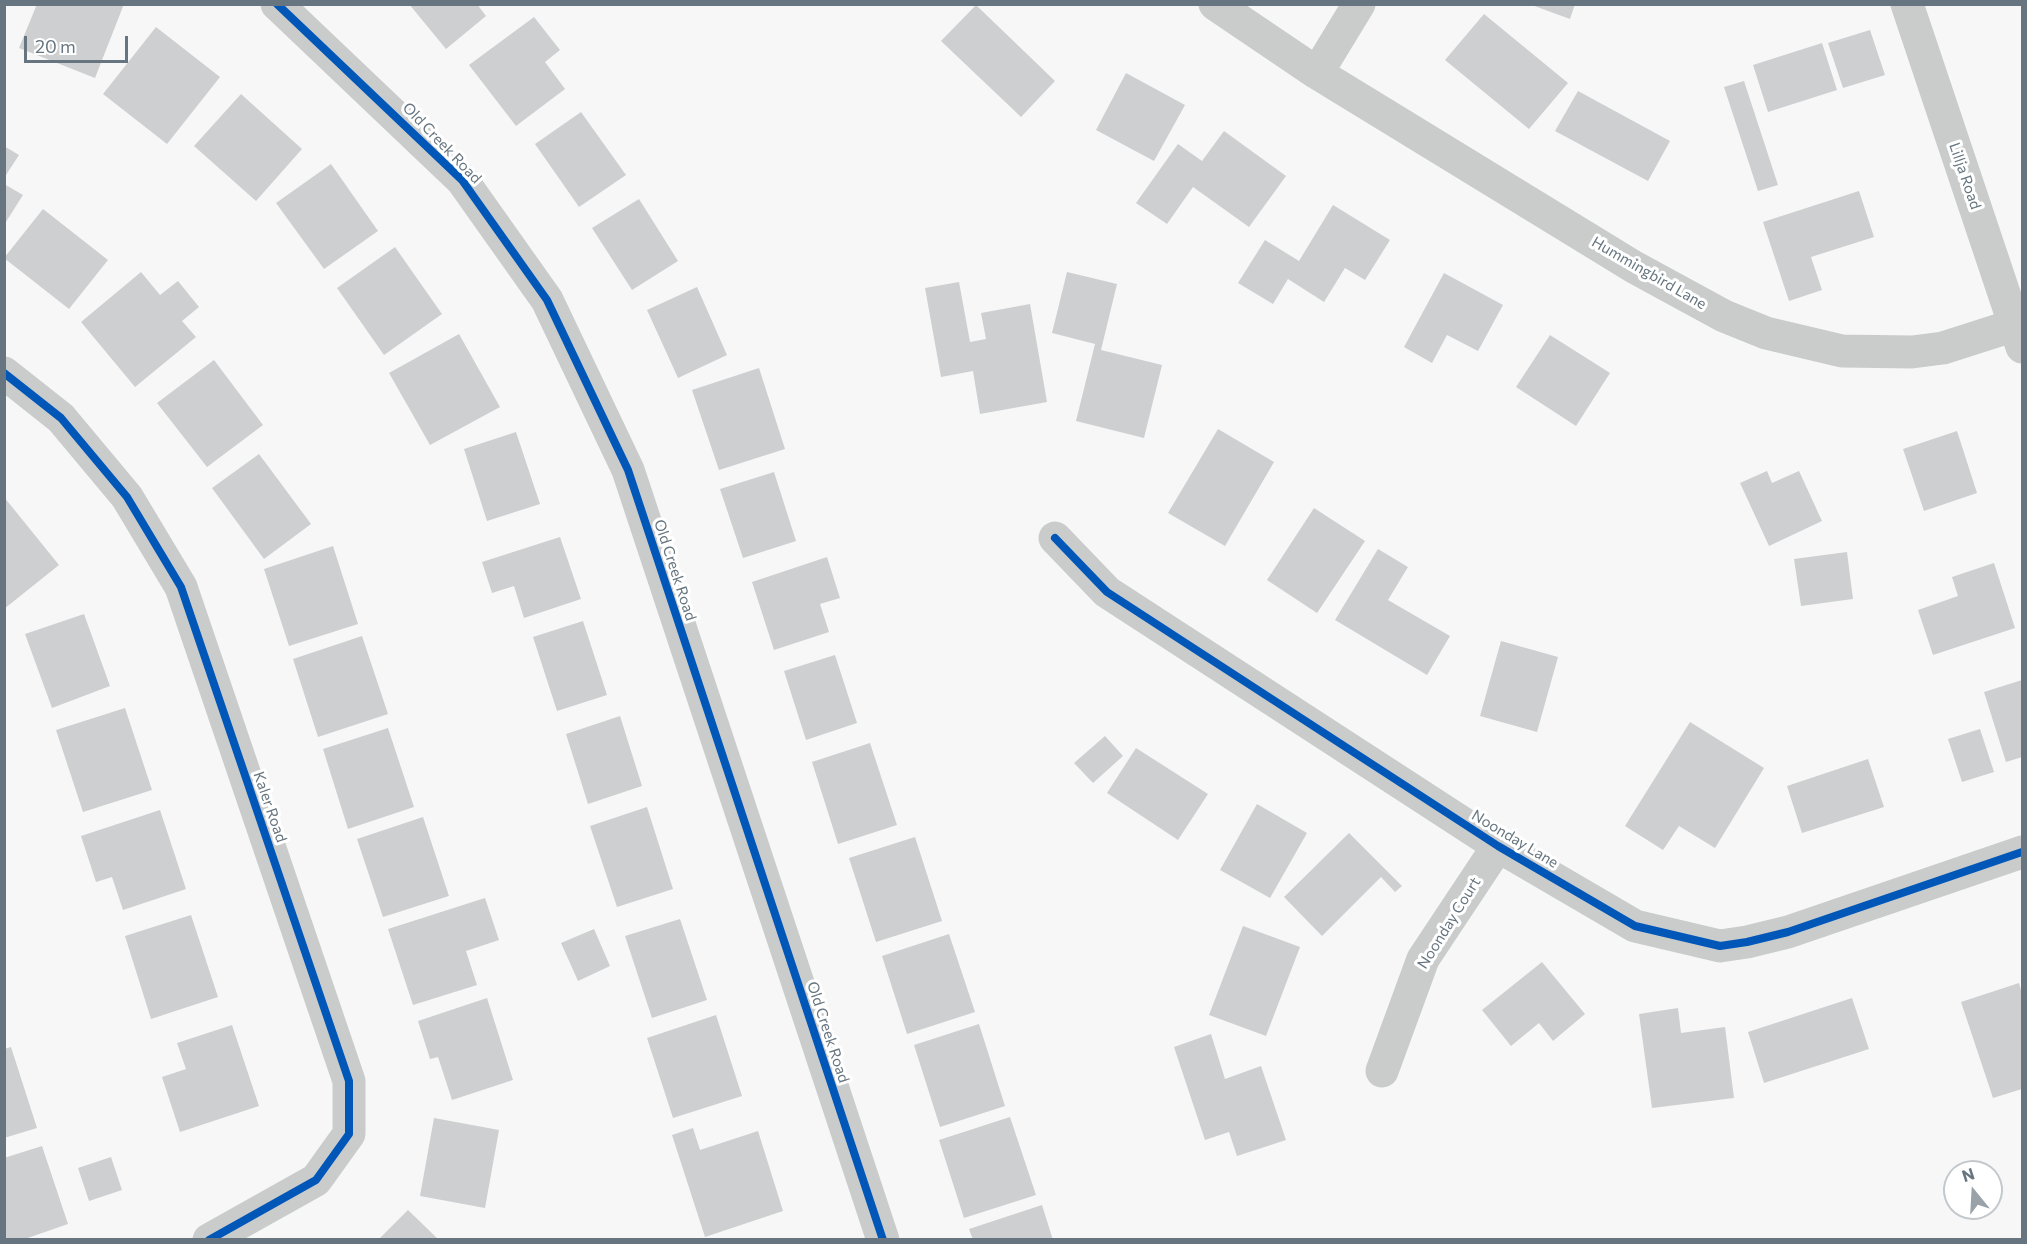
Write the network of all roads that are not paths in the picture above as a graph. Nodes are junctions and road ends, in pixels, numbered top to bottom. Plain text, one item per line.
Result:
1 (277, 4) edge
2 (1215, 4) edge
3 (1359, 4) edge
4 (1907, 4) edge
5 (1317, 73) junction
6 (2019, 336) edge
7 (4, 373) edge
8 (1055, 538) dead end
9 (1498, 846) junction
10 (2022, 852) edge
11 (1382, 1071) dead end
12 (209, 1239) edge
13 (883, 1239) edge

1 - 13 street, Old Creek Road
2 - 5 street, Hummingbird Lane
3 - 5 street
4 - 6 street, Lillja Road
5 - 6 street, Hummingbird Lane
7 - 12 street, Kaler Road
8 - 9 street, Noonday Lane
9 - 10 street, Noonday Lane
9 - 11 street, Noonday Court

